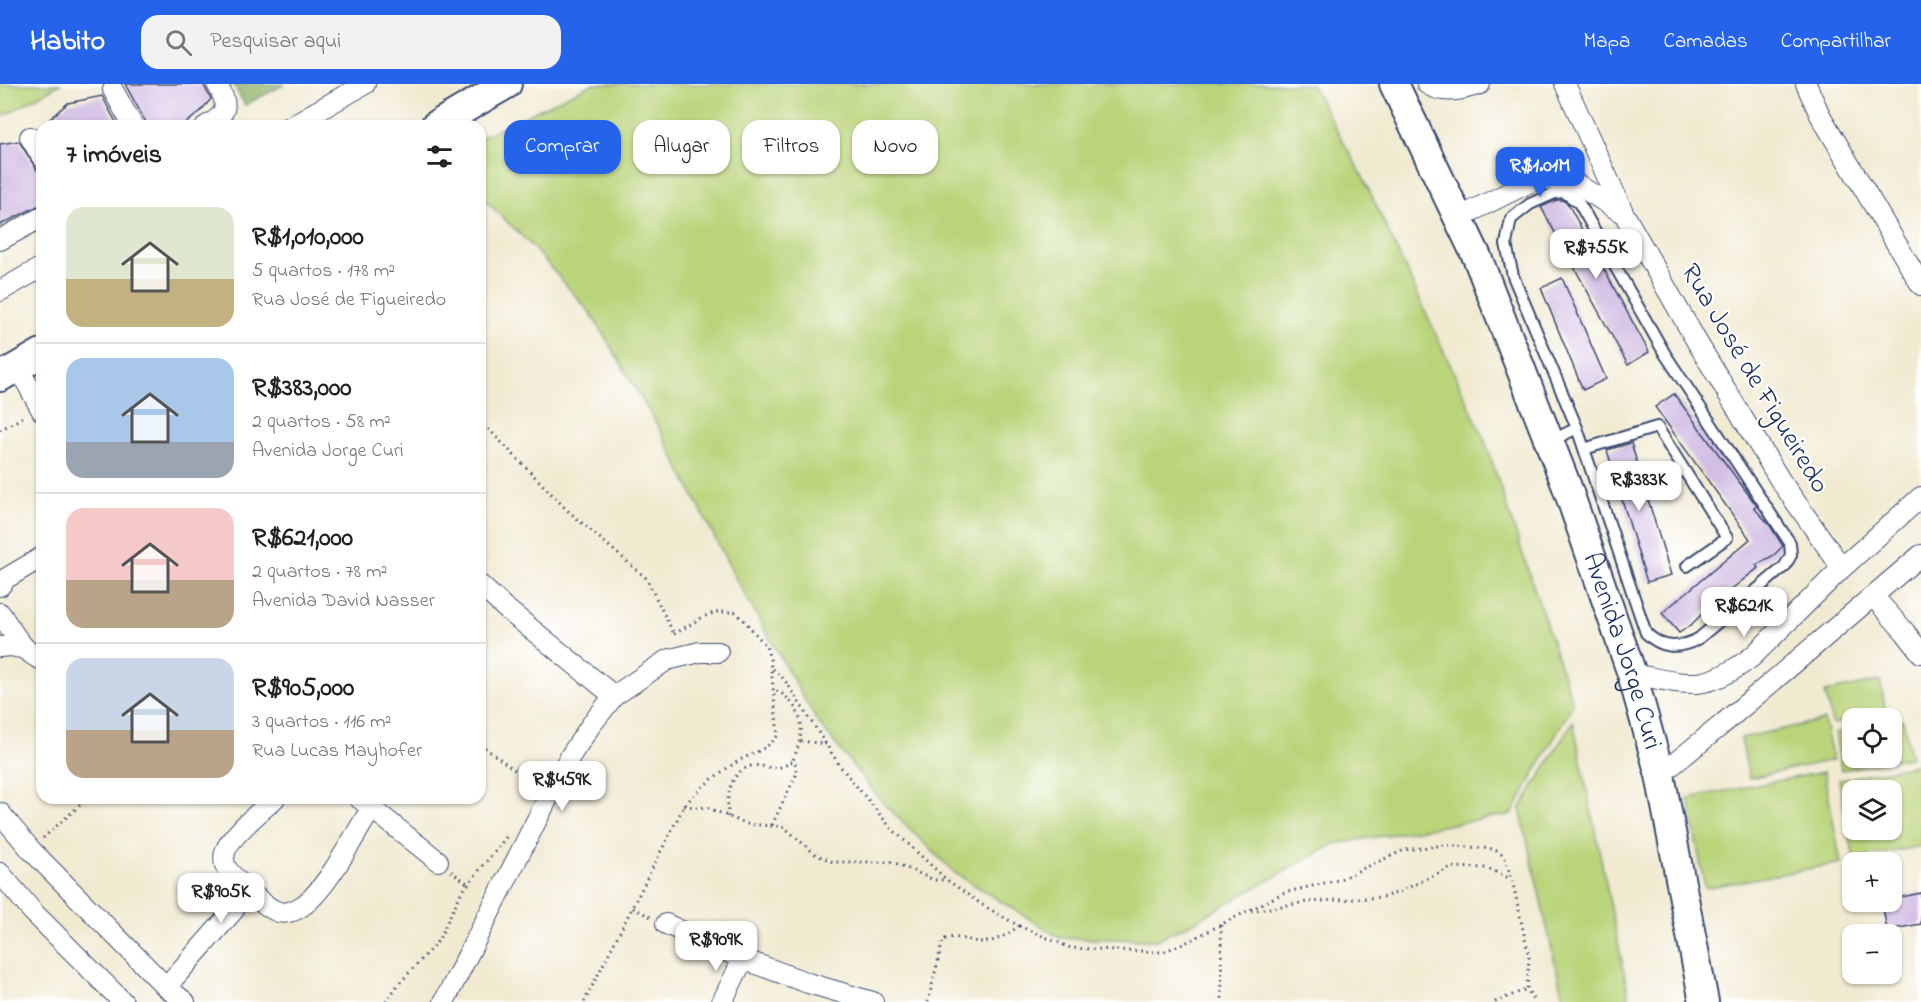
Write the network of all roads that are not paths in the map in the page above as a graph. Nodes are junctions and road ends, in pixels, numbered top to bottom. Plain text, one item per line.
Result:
1 (217, 84) edge
2 (365, 84) edge
3 (507, 84) edge
4 (1394, 84) edge
5 (1427, 84) edge
6 (1480, 84) edge
7 (1565, 84) edge
8 (1806, 84) edge
9 (113, 90) dead end
10 (130, 120) edge
11 (215, 120) edge
12 (302, 120) edge
13 (445, 120) edge
14 (30, 137) dead end
15 (36, 147) edge
16 (1624, 214) junction
17 (1458, 218) junction
18 (36, 220) edge
19 (0, 240) edge
20 (36, 270) edge
21 (1921, 285) edge
22 (0, 291) edge
23 (20, 366) edge
24 (36, 399) edge
25 (1577, 428) junction
26 (1549, 442) junction
27 (1584, 449) junction
28 (1921, 497) edge
29 (1921, 555) edge
30 (36, 561) edge
31 (1687, 566) dead end
32 (1842, 568) junction
33 (0, 586) edge
34 (486, 590) edge
35 (1873, 597) junction
36 (0, 614) edge
37 (0, 647) edge
38 (26, 649) junction
39 (718, 652) dead end
40 (1921, 653) edge
41 (36, 658) edge
42 (1632, 674) junction
43 (614, 696) junction
44 (1660, 775) junction
45 (269, 804) edge
46 (364, 804) edge
47 (366, 804) edge
48 (0, 813) edge
49 (438, 861) dead end
50 (0, 873) edge
51 (234, 877) junction
52 (266, 905) junction
53 (234, 910) junction
54 (666, 924) dead end
55 (743, 959) junction
56 (166, 987) junction
57 (805, 993) edge
58 (123, 1002) edge
59 (185, 1002) edge
60 (444, 1002) edge
61 (722, 1002) edge
62 (873, 1002) edge
63 (1704, 1002) edge

1 - 11 street
2 - 12 street
3 - 13 street
4 - 17 street, Avenida Jorge Curi
5 - 6 street
7 - 16 street, Rua José de Figueiredo
8 - 21 street
9 - 10 street
14 - 15 street
16 - 17 street
16 - 32 street, Rua José de Figueiredo
17 - 26 street, Avenida Jorge Curi
18 - 19 street
20 - 22 street
23 - 24 street
25 - 26 lane
25 - 27 lane
25 - 27 lane
26 - 42 street, Avenida Jorge Curi
27 - 31 lane
28 - 32 street
29 - 35 street
30 - 33 street
32 - 42 street
34 - 43 street
35 - 40 street
35 - 44 street
36 - 38 street
37 - 38 street
38 - 41 street
39 - 43 street
42 - 44 street, Avenida Jorge Curi
43 - 60 street
44 - 63 street, Avenida Jorge Curi
45 - 51 street
46 - 52 street
47 - 49 street
48 - 56 street
50 - 58 street
51 - 52 street
51 - 53 street
52 - 53 street
53 - 56 street
54 - 55 street
55 - 57 street
55 - 61 street
56 - 59 street
57 - 62 street

